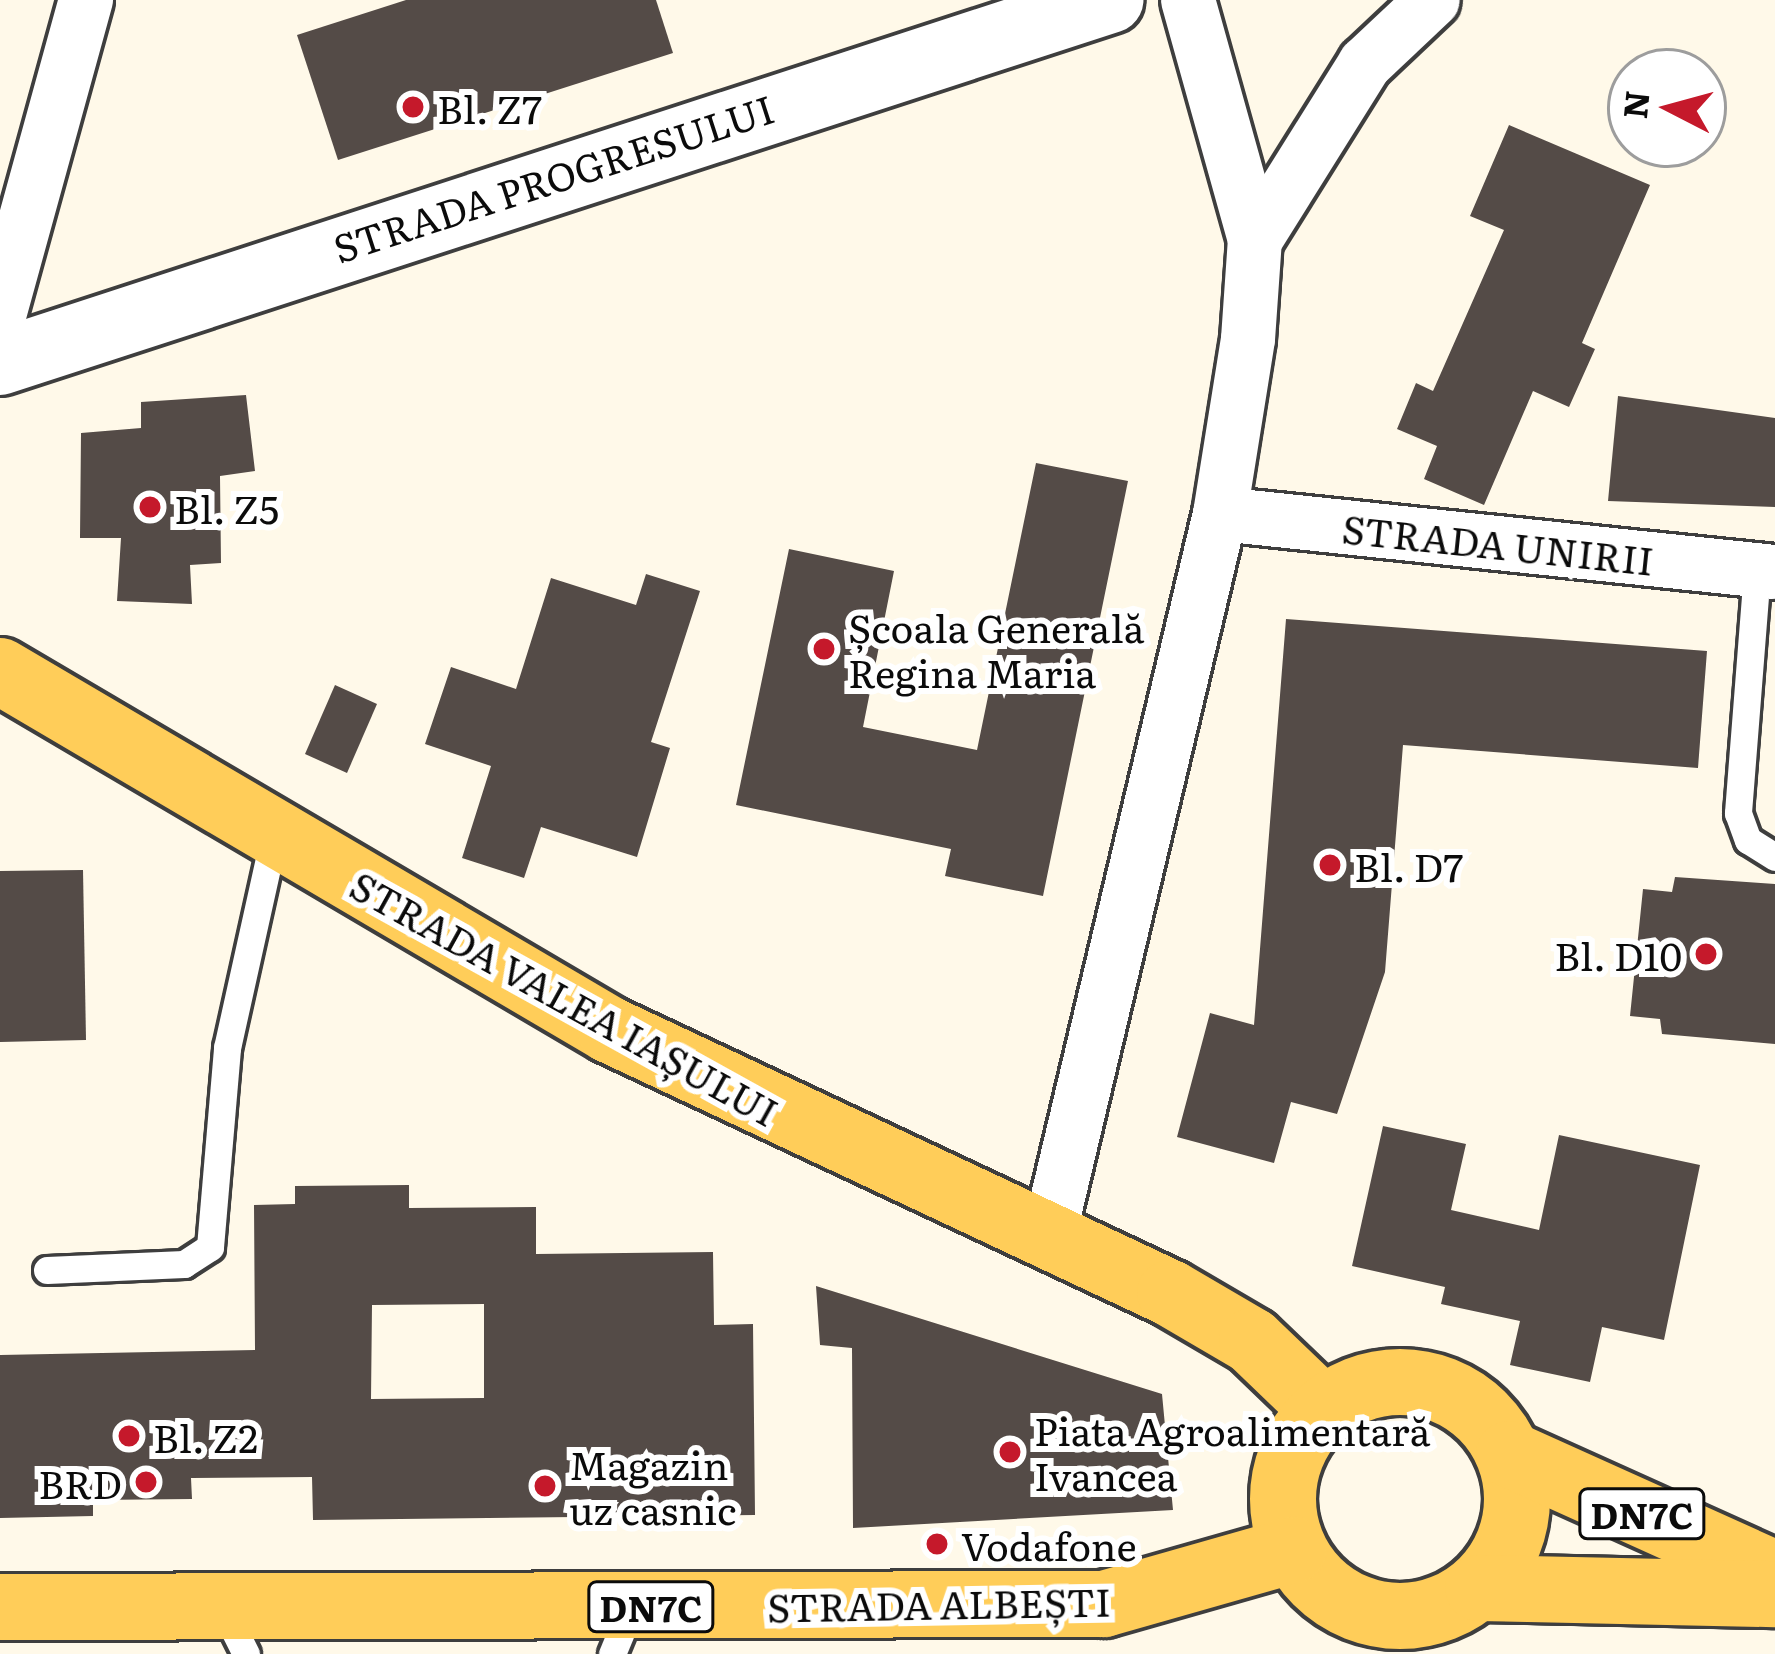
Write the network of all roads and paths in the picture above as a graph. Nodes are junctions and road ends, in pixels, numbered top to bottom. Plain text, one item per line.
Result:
1 (86, 0) edge
2 (1110, 0) edge
3 (1188, 0) edge
4 (1433, 0) edge
5 (1255, 240) junction
6 (0, 312) edge
7 (0, 362) edge
8 (1220, 514) junction
9 (1766, 572) edge
10 (0, 671) edge
11 (274, 836) junction
12 (1775, 857) edge
13 (1049, 1235) junction
14 (47, 1270) dead end
15 (1323, 1409) junction
16 (1509, 1454) junction
17 (1294, 1550) junction
18 (1775, 1574) edge
19 (1478, 1588) junction
20 (1775, 1594) edge
21 (0, 1607) edge
22 (234, 1630) edge
23 (621, 1630) edge

1 - 6 street
2 - 7 street, STRADA PROGRESULUI
3 - 5 street
4 - 5 street
5 - 8 street
8 - 9 street, STRADA UNIRII
8 - 13 street
9 - 12 lane
10 - 11 main road, STRADA VALEA IAȘULUI
11 - 13 main road, STRADA VALEA IAȘULUI
11 - 14 lane
13 - 15 main road, STRADA VALEA IAȘULUI
15 - 16 main road, DN7C
15 - 17 main road
16 - 18 main road, DN7C
16 - 19 main road
17 - 19 main road
17 - 23 main road, STRADA ALBEȘTI / DN7C
19 - 20 main road
21 - 22 main road, STRADA ALBEȘTI / DN7C
22 - 23 main road, STRADA ALBEȘTI / DN7C

